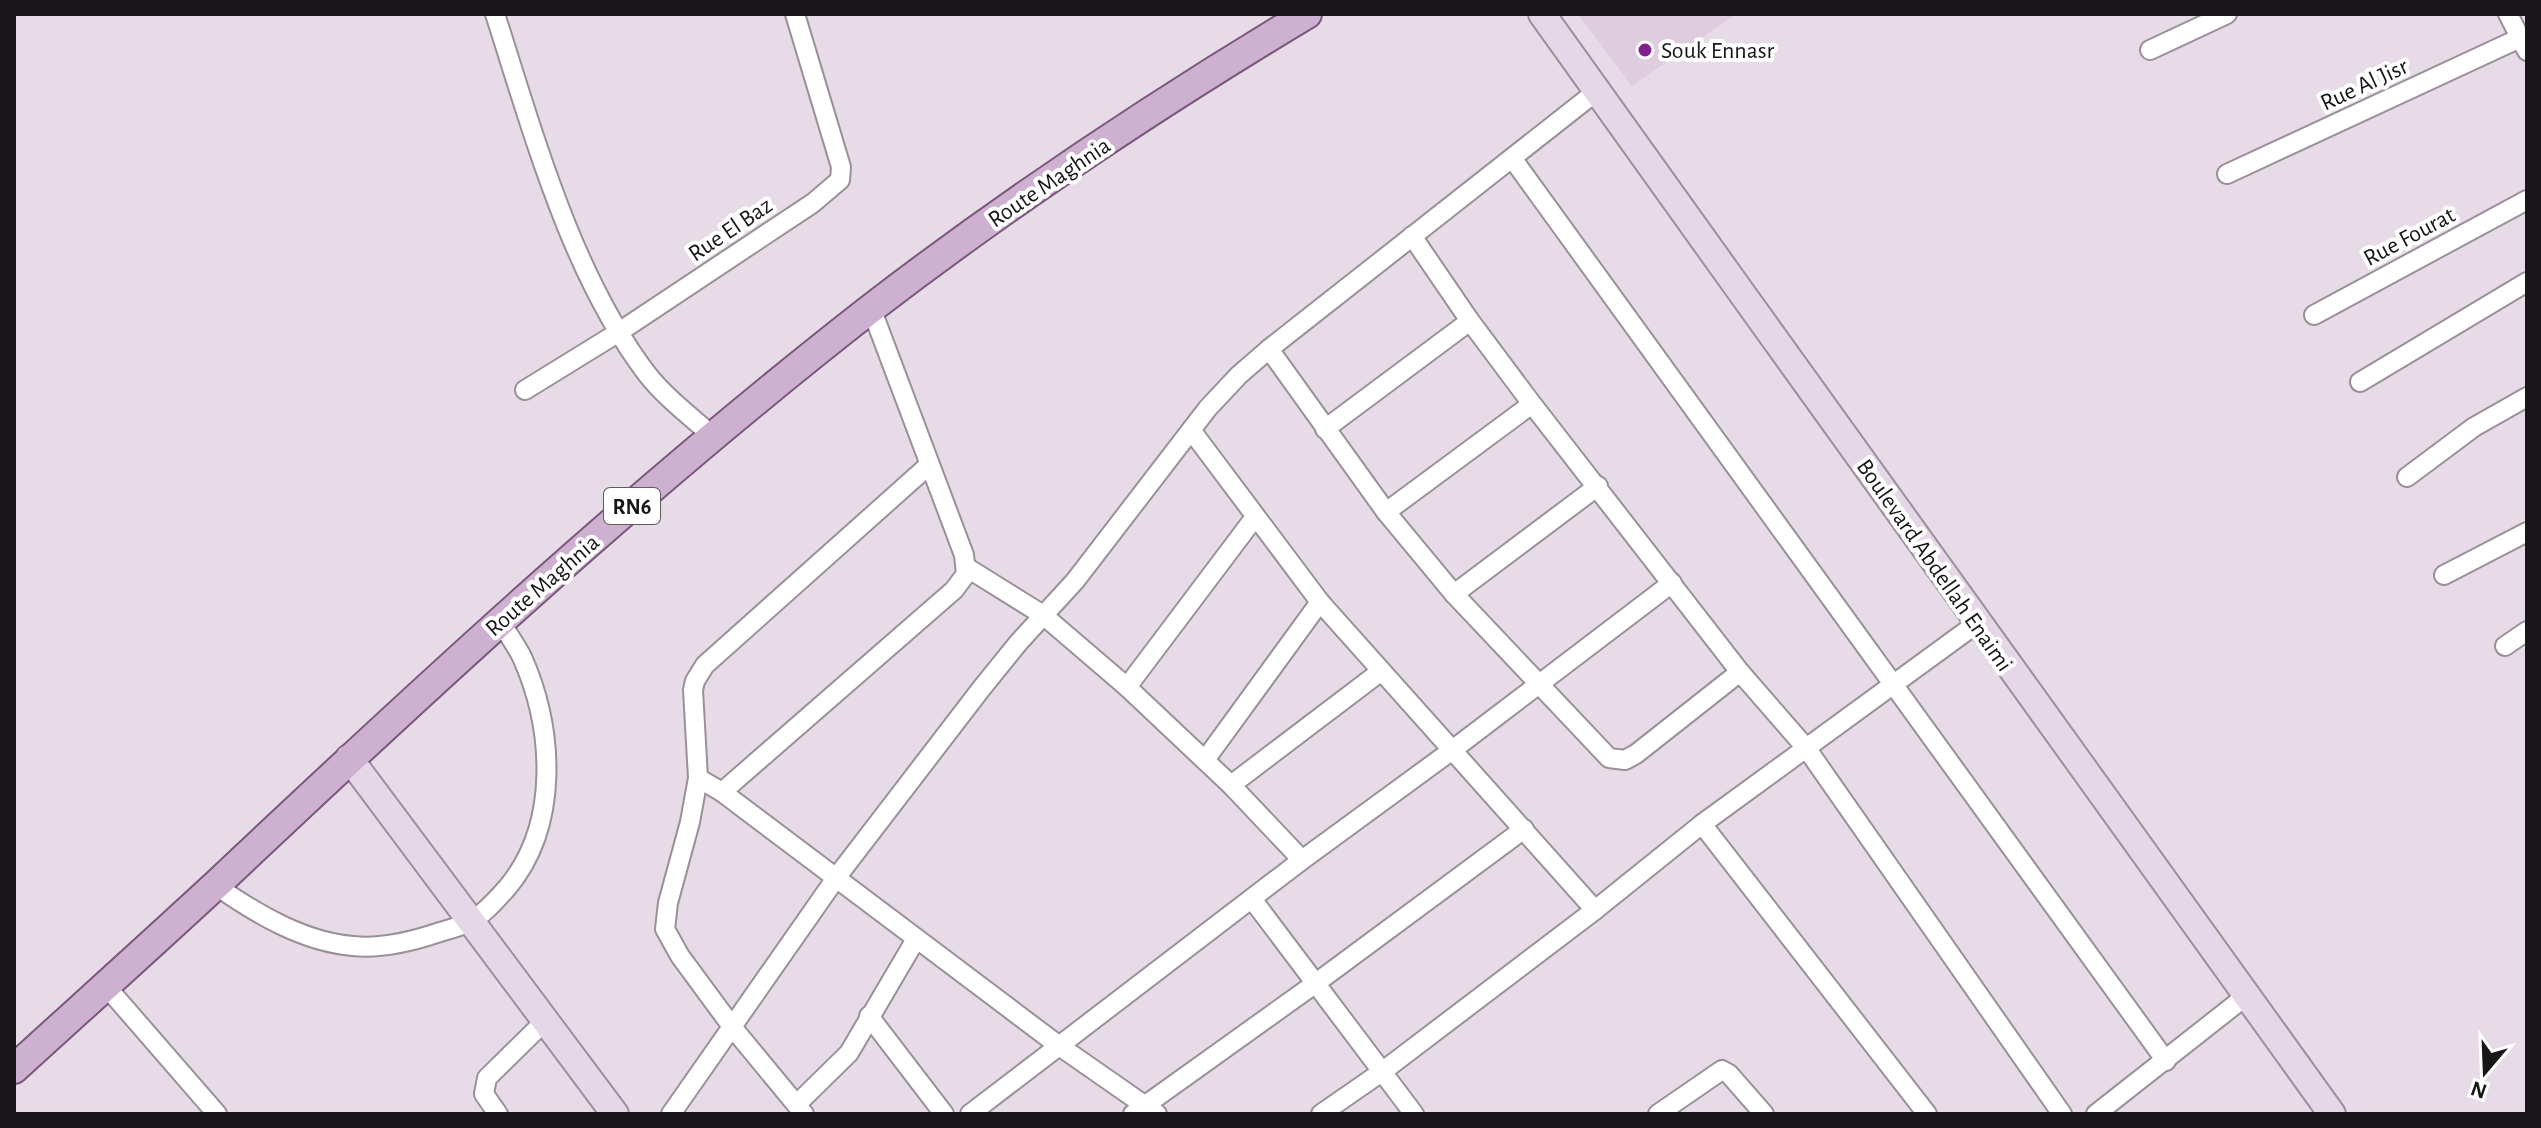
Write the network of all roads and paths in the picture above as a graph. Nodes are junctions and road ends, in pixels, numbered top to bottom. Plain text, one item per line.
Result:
1 (495, 14) edge
2 (795, 14) edge
3 (1307, 14) edge
4 (1542, 14) edge
5 (2227, 14) edge
6 (2508, 14) edge
7 (2524, 44) edge
8 (2150, 50) dead end
9 (1597, 91) junction
10 (1512, 158) junction
11 (2227, 174) dead end
12 (2527, 200) edge
13 (1412, 236) junction
14 (2522, 285) edge
15 (2527, 305) edge
16 (871, 308) junction
17 (2314, 315) dead end
18 (1470, 321) junction
19 (619, 332) junction
20 (1269, 349) junction
21 (2360, 382) dead end
22 (525, 390) dead end
23 (2527, 397) edge
24 (1532, 404) junction
25 (1325, 429) junction
26 (1191, 430) junction
27 (714, 437) junction
28 (929, 465) junction
29 (2407, 477) dead end
30 (1598, 486) junction
31 (1386, 512) junction
32 (1255, 517) junction
33 (2527, 532) edge
34 (966, 567) junction
35 (2444, 575) dead end
36 (1672, 583) junction
37 (1454, 594) junction
38 (1320, 602) junction
39 (1043, 615) junction
40 (500, 621) junction
41 (1976, 624) junction
42 (2527, 631) edge
43 (2505, 646) dead end
44 (1380, 672) junction
45 (1740, 672) junction
46 (1894, 681) junction
47 (1539, 684) junction
48 (1127, 687) junction
49 (1807, 749) junction
50 (1451, 751) junction
51 (349, 758) junction
52 (1205, 760) junction
53 (698, 778) junction
54 (1231, 785) junction
55 (722, 792) junction
56 (1702, 824) junction
57 (1524, 829) junction
58 (1302, 860) junction
59 (836, 878) junction
60 (215, 885) junction
61 (1252, 899) junction
62 (1595, 910) junction
63 (472, 921) junction
64 (916, 939) junction
65 (1316, 983) junction
66 (105, 985) junction
67 (2246, 996) junction
68 (869, 1016) junction
69 (546, 1020) junction
70 (733, 1028) junction
71 (1058, 1045) junction
72 (2166, 1061) junction
73 (14, 1069) edge
74 (1383, 1071) junction
75 (801, 1109) edge
76 (1145, 1111) edge
77 (217, 1114) edge
78 (498, 1114) edge
79 (615, 1114) edge
80 (671, 1114) edge
81 (944, 1114) edge
82 (970, 1114) edge
83 (1321, 1114) edge
84 (1414, 1114) edge
85 (1658, 1114) edge
86 (1764, 1114) edge
87 (1927, 1114) edge
88 (2062, 1114) edge
89 (2096, 1114) edge
90 (2332, 1114) edge

1 - 19 street
2 - 19 street, Rue El Baz
3 - 16 main road, Route Maghnia / RN6
4 - 9 street, Boulevard Abdellah Enaimi
5 - 8 street
6 - 7 street
7 - 11 street, Rue Al Jisr
9 - 10 street
9 - 41 street, Boulevard Abdellah Enaimi
10 - 13 street
10 - 46 street
12 - 17 street, Rue Fourat
13 - 18 street
13 - 20 street
14 - 15 street
14 - 21 street
16 - 27 main road, Route Maghnia / RN6
16 - 28 street
18 - 24 street
18 - 25 street
19 - 22 street
19 - 27 street
20 - 25 street
20 - 26 street
23 - 29 street
24 - 30 street
24 - 31 street
25 - 31 street
26 - 32 street
26 - 39 street
27 - 40 main road, Route Maghnia / RN6
28 - 34 street
28 - 53 street
30 - 36 street
30 - 37 street
31 - 37 street
32 - 38 street
32 - 48 street
33 - 35 street
34 - 39 street
34 - 55 street
36 - 45 street
36 - 47 street
37 - 47 street
38 - 44 street
38 - 52 street
39 - 48 street
39 - 59 street
40 - 51 main road, Route Maghnia / RN6
40 - 63 street
41 - 46 street
41 - 67 street, Boulevard Abdellah Enaimi
42 - 43 street
44 - 50 street
44 - 54 street
45 - 47 street
45 - 49 street
46 - 49 street
46 - 72 street
47 - 50 street
48 - 52 street
49 - 56 street
49 - 88 street
50 - 57 street
50 - 58 street
51 - 60 main road, Route Maghnia / RN6
51 - 63 street
52 - 54 street
53 - 55 street
53 - 70 street
54 - 58 street
55 - 59 street
56 - 62 street
56 - 87 street
57 - 62 street
57 - 65 street
58 - 61 street
59 - 64 street
59 - 70 street
60 - 63 street
60 - 66 main road, Route Maghnia / RN6
61 - 65 street
61 - 71 street
62 - 74 street
63 - 69 street
64 - 68 street
64 - 71 street
65 - 74 street
65 - 76 street
66 - 73 main road, Route Maghnia / RN6
66 - 77 street
67 - 72 street
67 - 90 street, Boulevard Abdellah Enaimi
68 - 75 street
68 - 81 street
69 - 78 street
69 - 79 street
70 - 75 street
70 - 80 street
71 - 76 street
71 - 82 street
72 - 89 street
74 - 83 street
74 - 84 street
85 - 86 street

